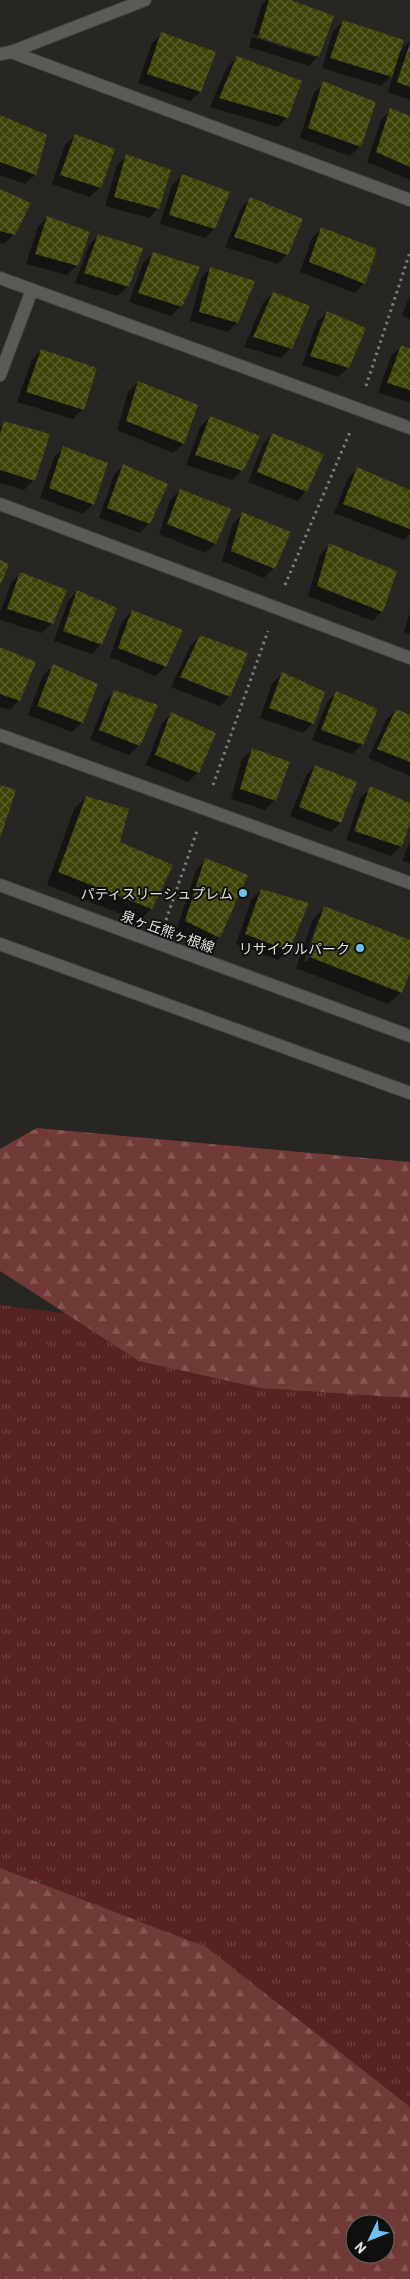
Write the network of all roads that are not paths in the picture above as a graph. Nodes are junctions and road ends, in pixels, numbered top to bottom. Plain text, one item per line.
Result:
1 (145, 0) edge
2 (5, 53) edge
3 (410, 200) edge
4 (0, 278) edge
5 (32, 290) junction
6 (0, 375) edge
7 (410, 428) edge
8 (0, 504) edge
9 (410, 658) edge
10 (0, 735) edge
11 (410, 883) edge
12 (0, 886) edge
13 (0, 944) edge
14 (410, 1036) edge
15 (410, 1093) edge

1 - 2 street
2 - 3 street
4 - 5 street
5 - 6 street
5 - 7 street
8 - 9 street
10 - 11 street
12 - 14 street, 泉ヶ丘熊ヶ根線
13 - 15 street

